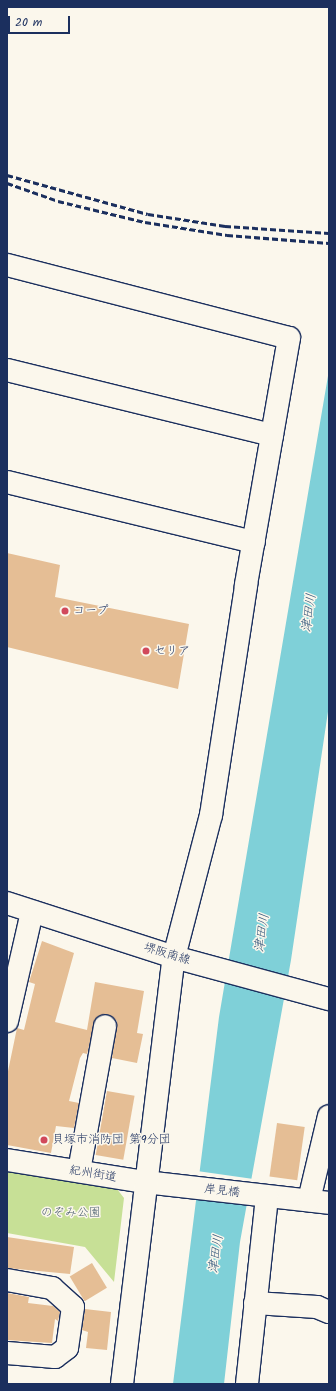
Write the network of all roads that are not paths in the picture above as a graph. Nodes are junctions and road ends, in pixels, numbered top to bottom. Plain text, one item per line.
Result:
1 (7, 265) edge
2 (7, 370) edge
3 (272, 435) junction
4 (7, 482) edge
5 (254, 542) junction
6 (7, 903) edge
7 (32, 912) junction
8 (174, 957) junction
9 (329, 999) edge
10 (7, 1021) edge
11 (104, 1026) dead end
12 (329, 1116) edge
13 (7, 1160) edge
14 (79, 1171) junction
15 (145, 1182) junction
16 (179, 1186) joint
17 (265, 1197) junction
18 (319, 1201) edge
19 (7, 1280) edge
20 (255, 1303) junction
21 (329, 1312) edge
22 (7, 1352) edge
23 (122, 1384) edge
24 (247, 1384) edge

1 - 3 street
2 - 3 street
3 - 5 street
4 - 5 street
5 - 8 street
6 - 7 street, 堺阪南線
7 - 8 street, 堺阪南線
7 - 10 street
8 - 9 street, 堺阪南線
8 - 15 street
11 - 14 street
12 - 18 street
13 - 14 street, 紀州街道
14 - 15 street, 紀州街道
15 - 16 street, 紀州街道
15 - 23 street
16 - 17 street, 岸見橋
17 - 18 street
17 - 20 street
19 - 22 street
20 - 21 street
20 - 24 street

